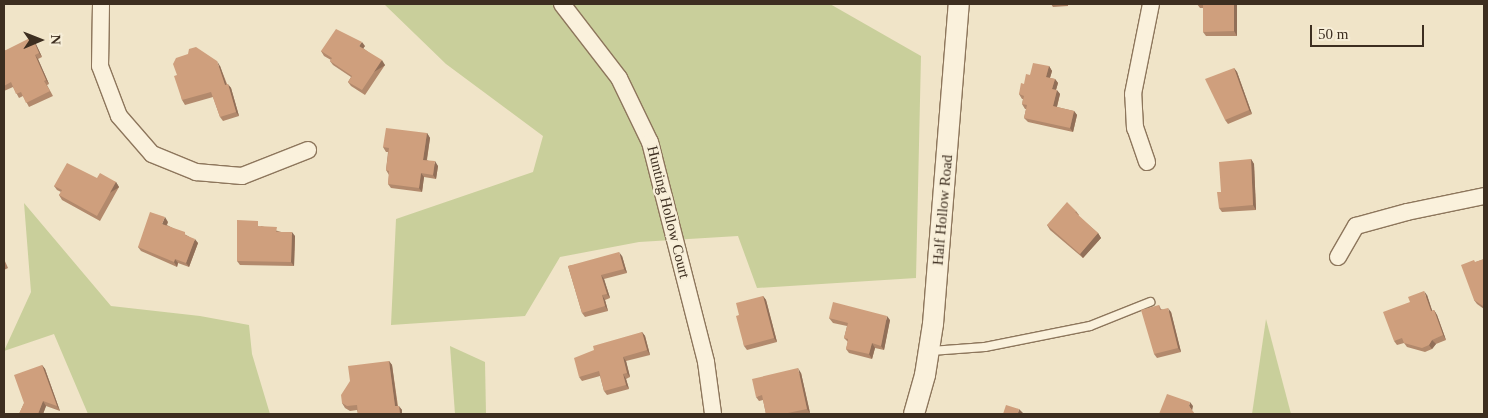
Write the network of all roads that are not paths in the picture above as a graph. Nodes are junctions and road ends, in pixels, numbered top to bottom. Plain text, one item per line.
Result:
1 (100, 4) edge
2 (562, 4) edge
3 (959, 4) edge
4 (1151, 4) edge
5 (308, 150) dead end
6 (1147, 162) dead end
7 (1484, 196) edge
8 (1338, 257) dead end
9 (1150, 302) dead end
10 (929, 351) junction
11 (713, 414) edge
12 (914, 414) edge

1 - 5 street
2 - 11 street, Hunting Hollow Court
3 - 10 street, Half Hollow Road
4 - 6 street
7 - 8 street
9 - 10 lane
10 - 12 street, Half Hollow Road

